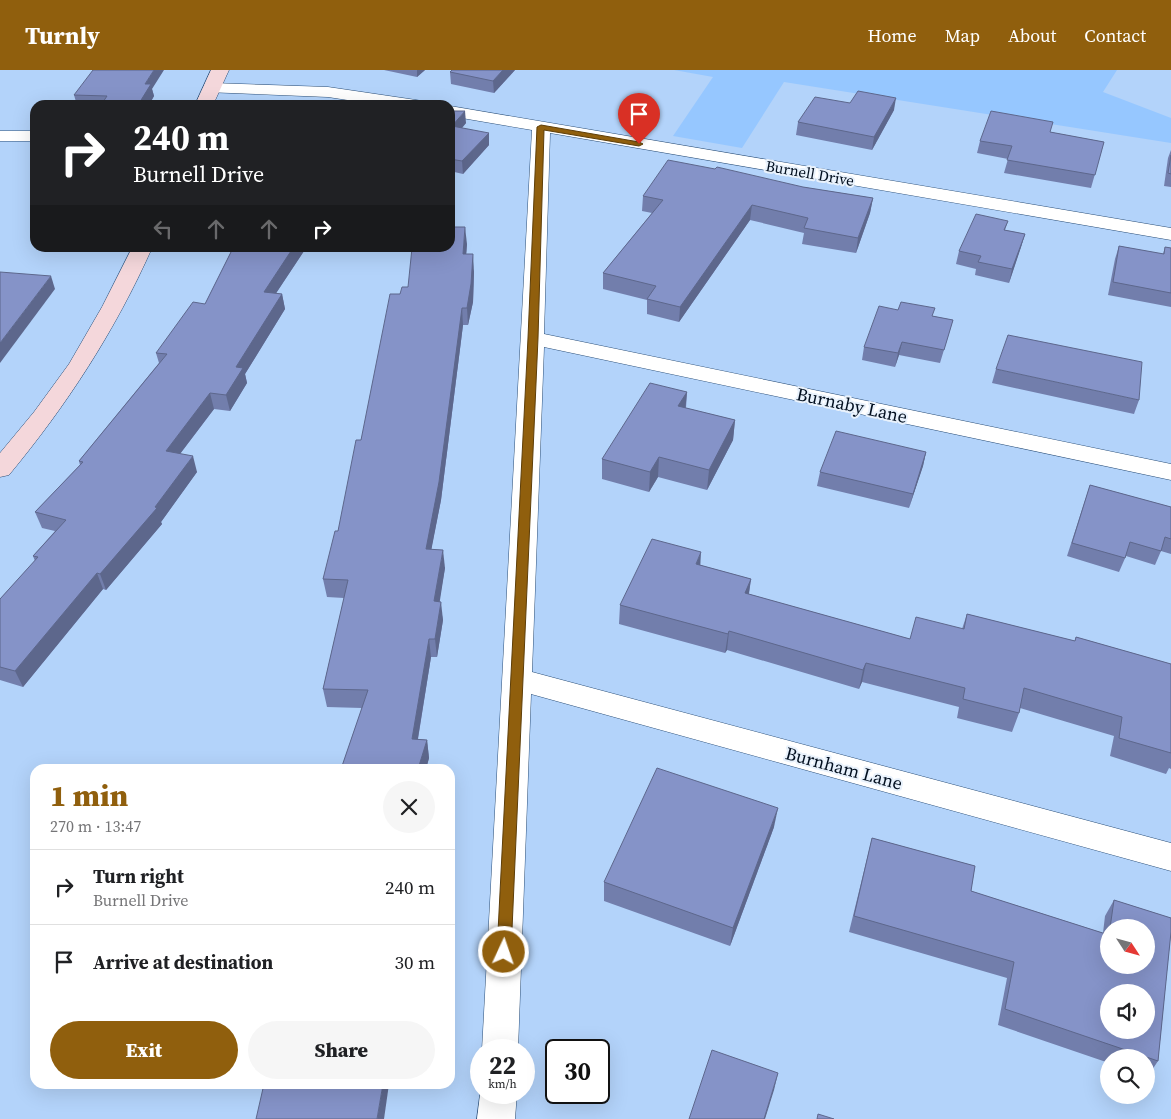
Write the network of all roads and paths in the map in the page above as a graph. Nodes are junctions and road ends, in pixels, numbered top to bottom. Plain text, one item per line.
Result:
1 (220, 70) edge
2 (212, 88) junction
3 (206, 100) edge
4 (382, 100) edge
5 (455, 112) edge
6 (541, 127) junction
7 (0, 136) edge
8 (30, 136) edge
9 (1171, 234) edge
10 (140, 252) edge
11 (533, 338) junction
12 (0, 469) edge
13 (1171, 472) edge
14 (517, 678) junction
15 (1171, 857) edge
16 (501, 1039) edge
17 (497, 1104) edge
18 (496, 1119) edge

1 - 2 street
2 - 3 street
2 - 4 street
5 - 6 street, Burnell Drive
6 - 9 street, Burnell Drive
6 - 11 street
7 - 8 street
10 - 12 street
11 - 13 street, Burnaby Lane
11 - 14 street
14 - 15 street, Burnham Lane
14 - 16 street
17 - 18 street

